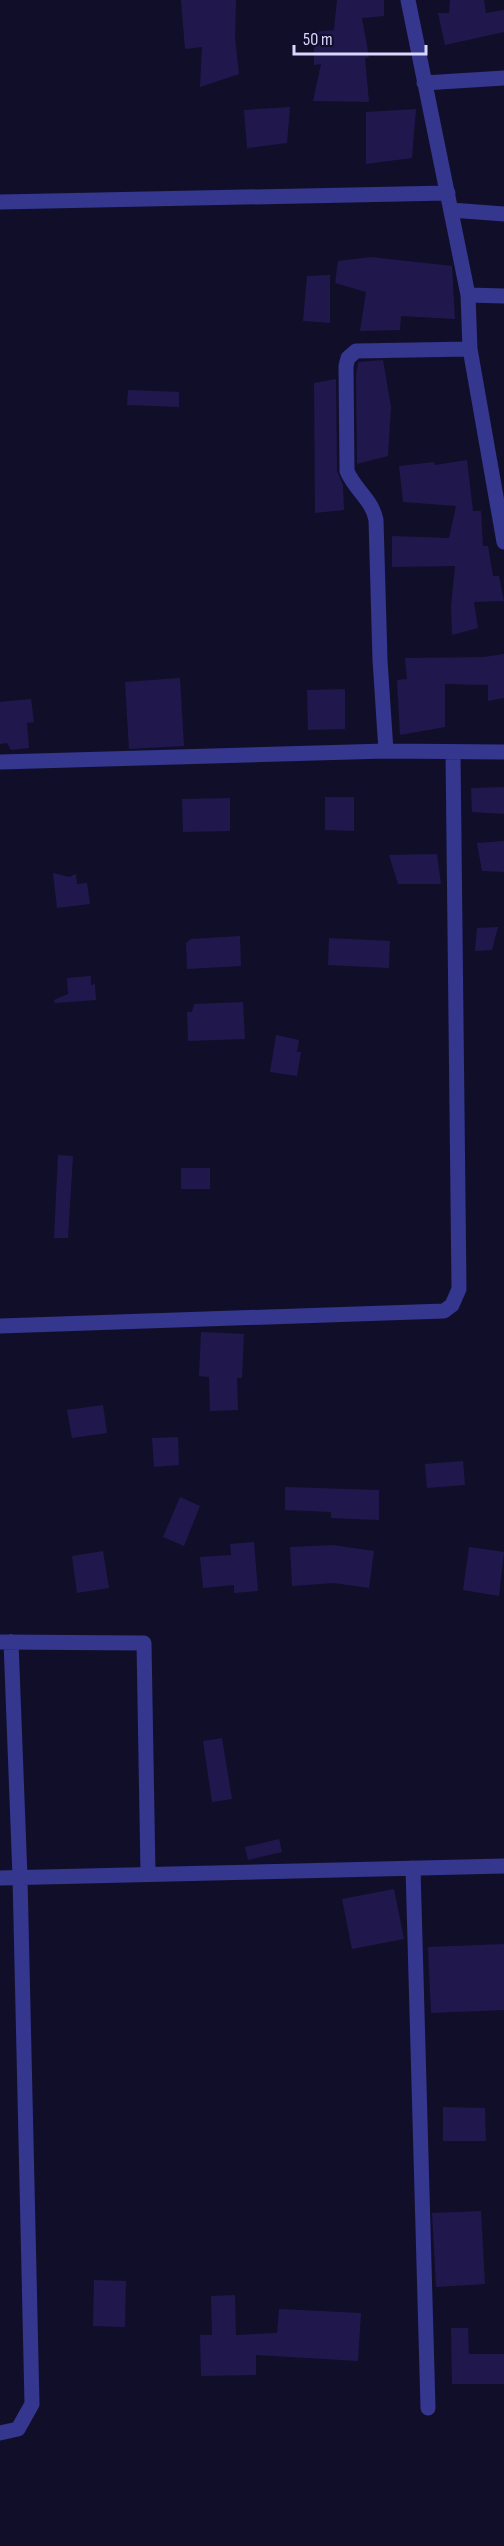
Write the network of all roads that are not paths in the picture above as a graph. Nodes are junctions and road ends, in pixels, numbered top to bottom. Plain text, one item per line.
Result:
1 (408, 0) edge
2 (504, 78) edge
3 (424, 82) junction
4 (448, 193) junction
5 (0, 202) edge
6 (451, 210) junction
7 (504, 214) edge
8 (468, 295) junction
9 (504, 296) edge
10 (470, 349) junction
11 (498, 483) edge
12 (504, 542) edge
13 (386, 751) junction
14 (453, 752) junction
15 (504, 752) edge
16 (0, 762) edge
17 (0, 1326) edge
18 (6, 1642) edge
19 (504, 1866) edge
20 (413, 1868) junction
21 (148, 1874) junction
22 (20, 1877) junction
23 (0, 1878) edge
24 (428, 2408) dead end
25 (0, 2433) edge

1 - 3 street
2 - 3 street
3 - 4 street
4 - 5 street
4 - 6 street
6 - 7 street
6 - 8 street
8 - 9 street
8 - 10 street
10 - 11 street
10 - 13 street
11 - 12 street
13 - 14 street
13 - 16 street
14 - 15 street
14 - 17 street
18 - 21 street
18 - 22 street
19 - 20 street
20 - 21 street
20 - 24 street
21 - 22 street
22 - 23 street
22 - 25 street

